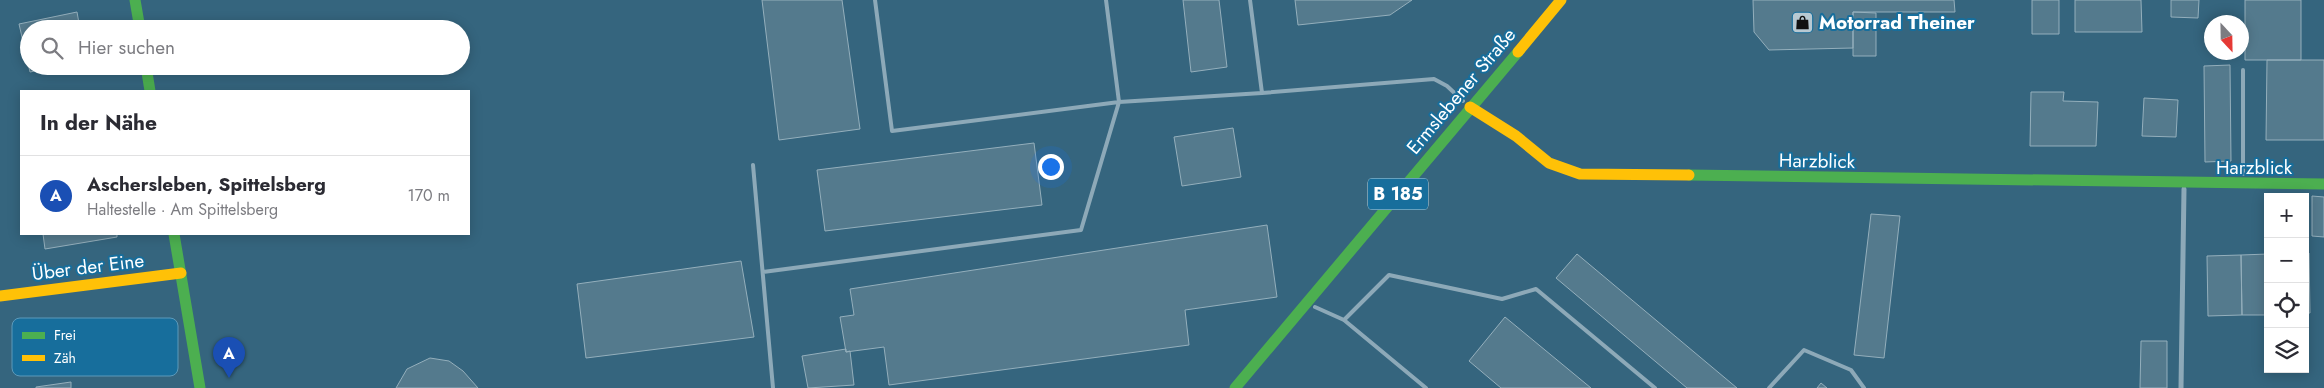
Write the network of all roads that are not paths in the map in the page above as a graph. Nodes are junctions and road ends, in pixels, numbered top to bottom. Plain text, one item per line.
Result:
1 (135, 0) edge
2 (875, 0) edge
3 (1106, 0) edge
4 (1250, 0) edge
5 (1561, 0) edge
6 (138, 20) edge
7 (2243, 70) dead end
8 (147, 75) edge
9 (150, 90) edge
10 (1262, 93) junction
11 (1119, 102) junction
12 (1470, 107) junction
13 (753, 166) dead end
14 (2184, 184) junction
15 (2243, 184) junction
16 (2324, 184) edge
17 (174, 235) edge
18 (763, 272) junction
19 (180, 273) junction
20 (0, 296) edge
21 (1306, 303) junction
22 (1344, 320) junction
23 (200, 388) edge
24 (773, 388) edge
25 (1235, 388) edge
26 (1426, 388) edge
27 (1655, 388) edge
28 (1769, 388) edge
29 (1864, 388) edge
30 (2181, 388) edge

1 - 6 street
2 - 11 lane
3 - 11 lane
4 - 10 lane
5 - 12 street, Ermslebener Straße / B 185
7 - 15 lane
8 - 9 street
10 - 11 lane
10 - 12 lane
11 - 18 lane
12 - 14 street, Harzblick
12 - 21 street, Ermslebener Straße / B 185
13 - 18 lane
14 - 15 street, Harzblick
14 - 30 street
15 - 16 street, Harzblick
17 - 19 street
18 - 24 lane
19 - 20 street, Über der Eine
19 - 23 street
21 - 22 lane
21 - 25 street, Ermslebener Straße / B 185
22 - 26 lane
22 - 27 lane
28 - 29 lane

